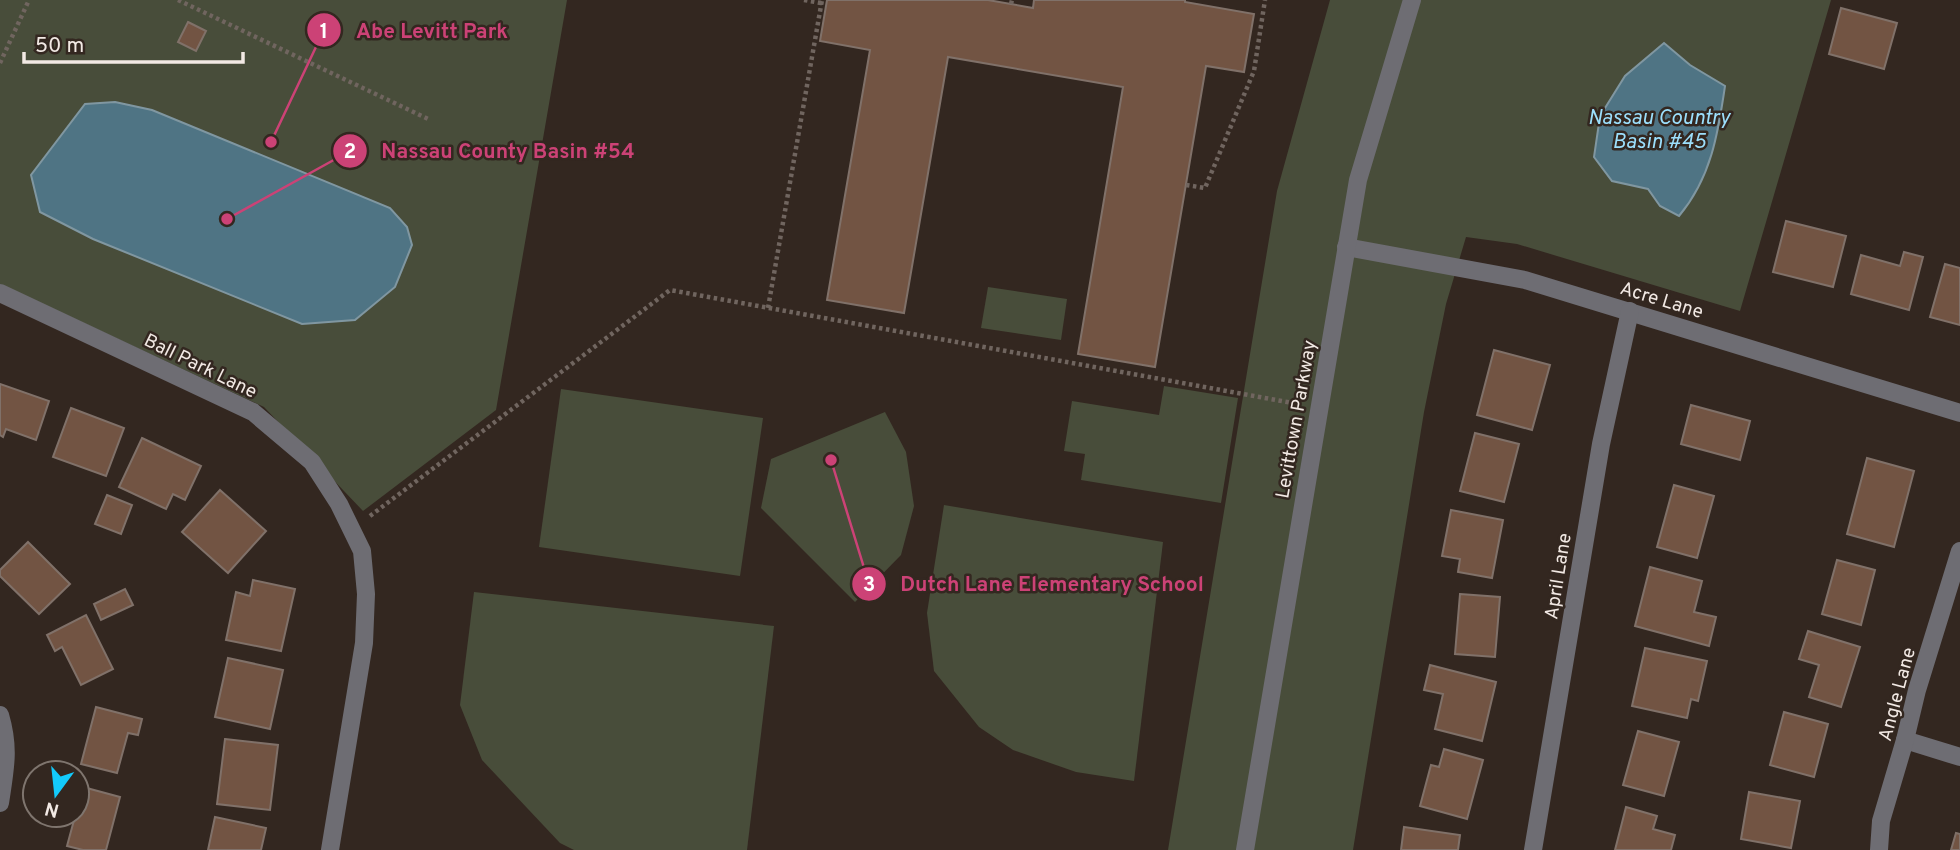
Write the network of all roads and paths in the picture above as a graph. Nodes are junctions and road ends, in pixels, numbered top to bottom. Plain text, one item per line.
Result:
1 (29, 0) edge
2 (178, 0) edge
3 (804, 0) edge
4 (1265, 0) edge
5 (1412, 0) edge
6 (821, 1) edge
7 (0, 63) edge
8 (428, 120) dead end
9 (1186, 185) dead end
10 (1346, 247) junction
11 (0, 293) edge
12 (768, 308) junction
13 (1630, 311) junction
14 (1318, 408) junction
15 (1960, 412) edge
16 (352, 529) junction
17 (1960, 551) edge
18 (0, 715) edge
19 (1905, 740) junction
20 (1960, 757) edge
21 (0, 803) edge
22 (330, 850) edge
23 (1245, 850) edge
24 (1533, 850) edge
25 (1879, 850) edge

1 - 7 path
2 - 8 path
3 - 6 path
4 - 9 path
5 - 10 street, Levittown Parkway
6 - 12 path
10 - 13 street, Acre Lane
10 - 14 street, Levittown Parkway
11 - 16 street, Ball Park Lane
12 - 14 path
12 - 16 path
13 - 15 street, Acre Lane
13 - 24 street, April Lane
14 - 23 street, Levittown Parkway
16 - 22 street, Ball Park Lane
17 - 19 street, Angle Lane
18 - 21 street
19 - 20 street
19 - 25 street, Angle Lane

